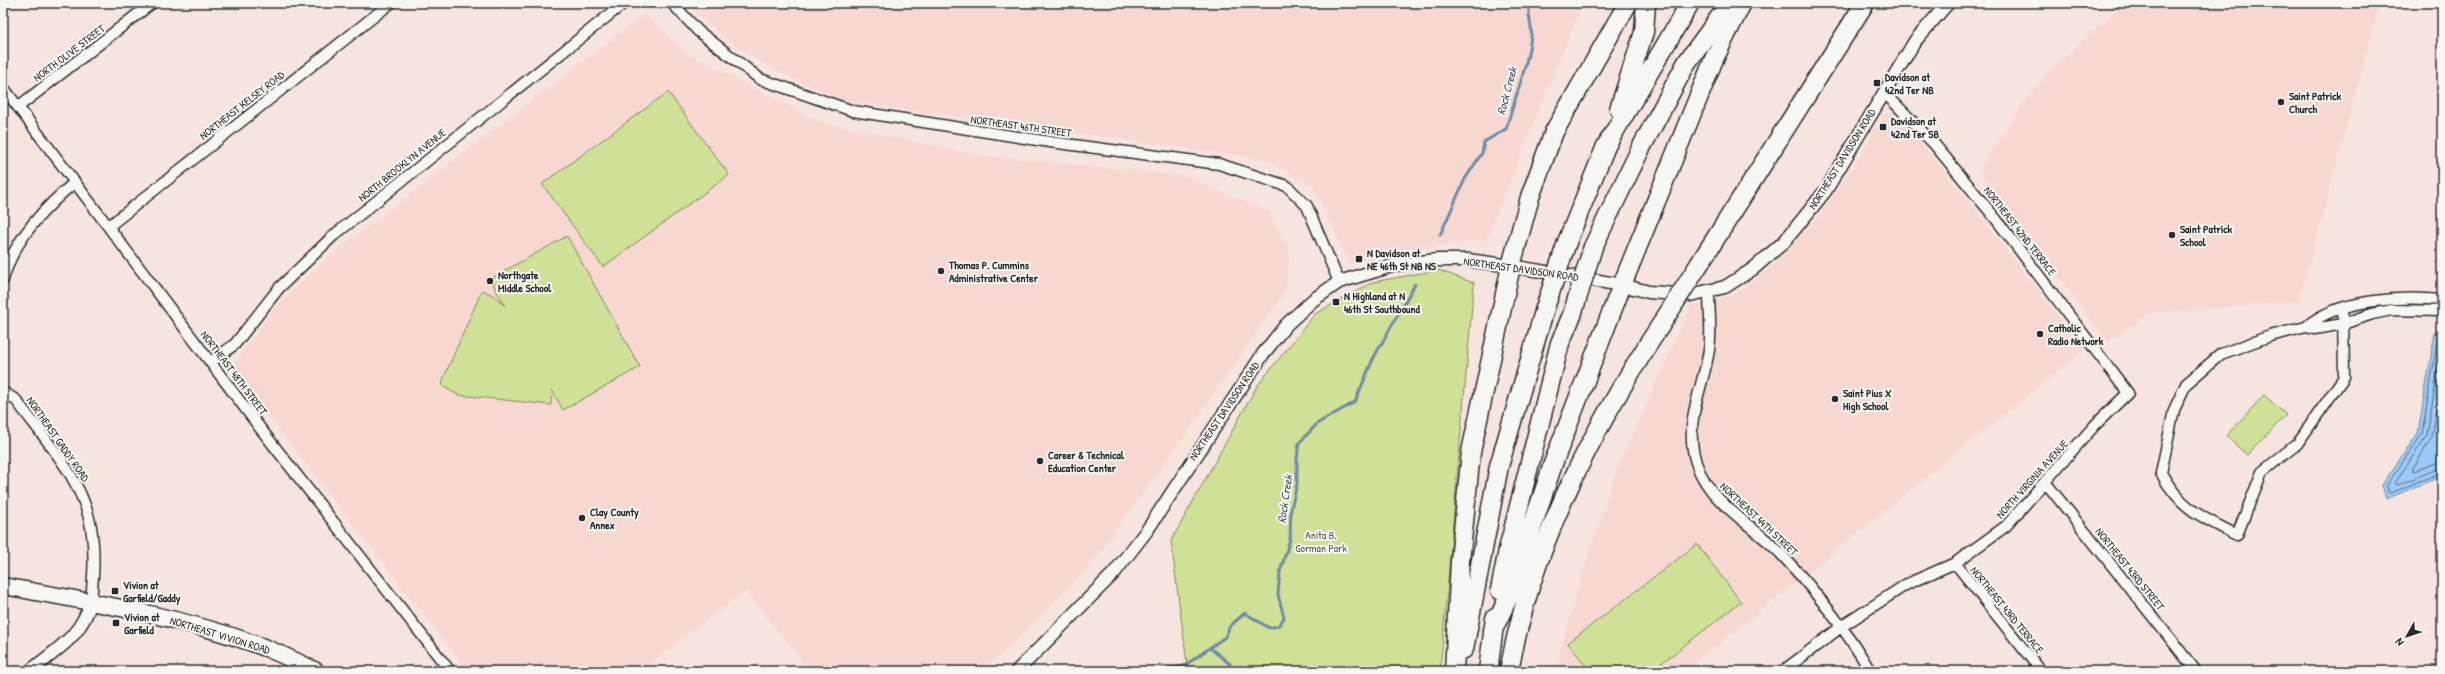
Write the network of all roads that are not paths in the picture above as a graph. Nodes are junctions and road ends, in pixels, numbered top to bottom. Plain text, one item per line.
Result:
1 (152, 3) edge
2 (391, 3) edge
3 (624, 3) edge
4 (672, 3) edge
5 (1628, 3) edge
6 (1646, 3) edge
7 (1690, 3) edge
8 (1730, 3) edge
9 (1742, 3) edge
10 (1865, 3) edge
11 (1948, 3) edge
12 (3, 87) edge
13 (1884, 92) junction
14 (18, 107) junction
15 (1606, 146) junction
16 (75, 182) junction
17 (109, 226) junction
18 (1511, 266) junction
19 (3, 280) edge
20 (1339, 282) junction
21 (1622, 285) junction
22 (1709, 292) junction
23 (2442, 300) edge
24 (2343, 309) junction
25 (2442, 311) edge
26 (2343, 324) junction
27 (2306, 327) junction
28 (211, 362) junction
29 (3, 392) edge
30 (2128, 393) joint
31 (2046, 483) junction
32 (1955, 563) junction
33 (3, 586) edge
34 (91, 602) junction
35 (1841, 627) junction
36 (1493, 630) junction
37 (30, 671) edge
38 (316, 671) edge
39 (450, 671) edge
40 (1017, 671) edge
41 (1454, 671) edge
42 (1460, 671) edge
43 (1488, 671) edge
44 (1509, 671) edge
45 (1783, 671) edge
46 (1870, 671) edge
47 (2041, 671) edge
48 (2196, 671) edge

1 - 14 street, NORTH OLIVE STREET
2 - 17 street, NORTHEAST KELSEY ROAD
3 - 28 street, NORTH BROOKLYN AVENUE
4 - 20 street, NORTHEAST 46TH STREET
5 - 18 highway
6 - 15 highway
7 - 15 highway
8 - 36 highway, bridge
9 - 21 highway
10 - 44 highway, bridge
11 - 13 street, NORTHEAST DAVIDSON ROAD
12 - 14 street, NORTHEAST 48TH STREET
13 - 22 street, NORTHEAST DAVIDSON ROAD
13 - 30 street, NORTHEAST 42ND TERRACE
14 - 16 street, NORTHEAST 48TH STREET
15 - 42 highway, bridge
16 - 17 street, NORTHEAST 48TH STREET
16 - 19 street
17 - 28 street, NORTHEAST 48TH STREET
18 - 20 street, NORTHEAST DAVIDSON ROAD
18 - 21 street, NORTHEAST DAVIDSON ROAD
18 - 41 highway
20 - 40 street, NORTHEAST DAVIDSON ROAD
21 - 22 street, NORTHEAST DAVIDSON ROAD
21 - 36 highway
22 - 35 street, NORTHEAST 44TH STREET
23 - 24 street
24 - 26 street
24 - 27 street
25 - 26 street
26 - 27 street
26 - 27 street
28 - 39 street, NORTHEAST 48TH STREET
29 - 34 street, NORTHEAST GADDY ROAD
30 - 31 street, NORTH VIRGINIA AVENUE
31 - 32 street, NORTH VIRGINIA AVENUE
31 - 48 street, NORTHEAST 43RD STREET
32 - 35 street, NORTH VIRGINIA AVENUE
32 - 47 street, NORTHEAST 43RD TERRACE
33 - 34 main road, NORTHEAST VIVION ROAD
34 - 37 street
34 - 38 main road, NORTHEAST VIVION ROAD
35 - 45 street, NORTH VIRGINIA AVENUE
35 - 46 street, NORTHEAST 44TH STREET
36 - 43 highway

